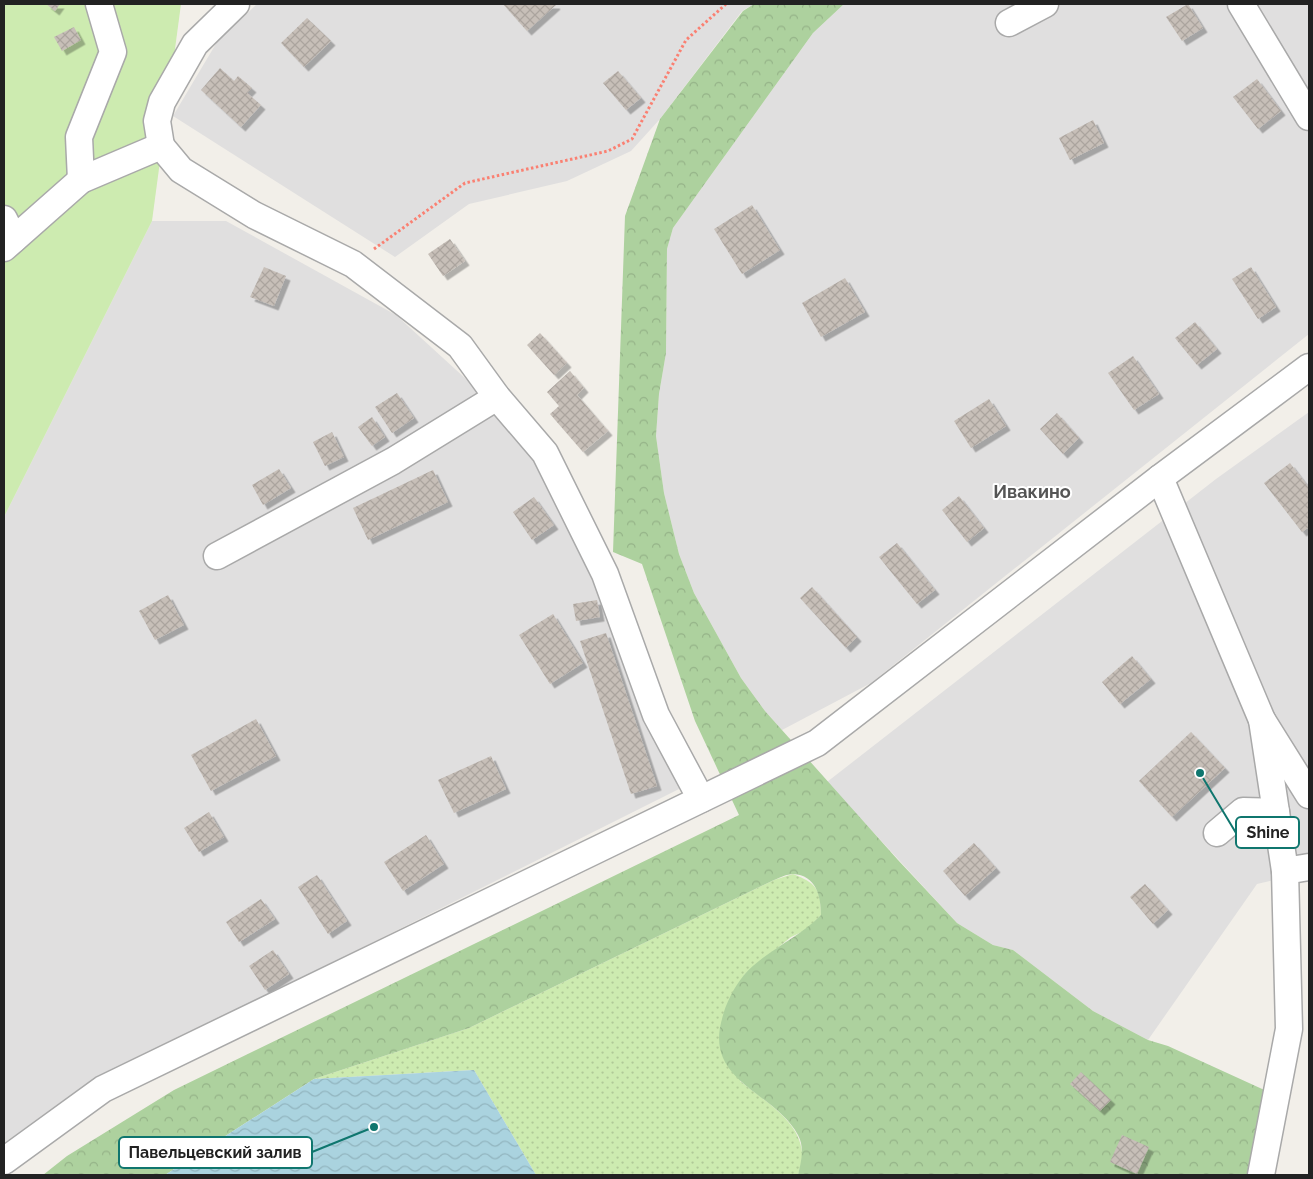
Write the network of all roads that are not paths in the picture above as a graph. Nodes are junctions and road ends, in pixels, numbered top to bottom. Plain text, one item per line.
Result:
1 (99, 4) edge
2 (236, 4) edge
3 (1045, 4) edge
4 (1241, 4) edge
5 (1009, 23) dead end
6 (1309, 117) edge
7 (162, 146) junction
8 (81, 180) junction
9 (7, 235) edge
10 (1309, 367) edge
11 (497, 397) junction
12 (1160, 478) junction
13 (217, 556) dead end
14 (1262, 720) junction
15 (1309, 795) edge
16 (701, 799) junction
17 (1276, 812) junction
18 (1217, 833) dead end
19 (1297, 869) edge
20 (4, 1162) edge
21 (1261, 1175) edge

1 - 8 street
2 - 7 street
3 - 5 street
4 - 6 street
7 - 8 street
7 - 11 street
8 - 9 street
10 - 12 street
11 - 13 street
11 - 16 street
12 - 14 street
12 - 16 street
14 - 15 street
14 - 17 street
16 - 20 street
17 - 18 street
17 - 19 street
19 - 21 street

